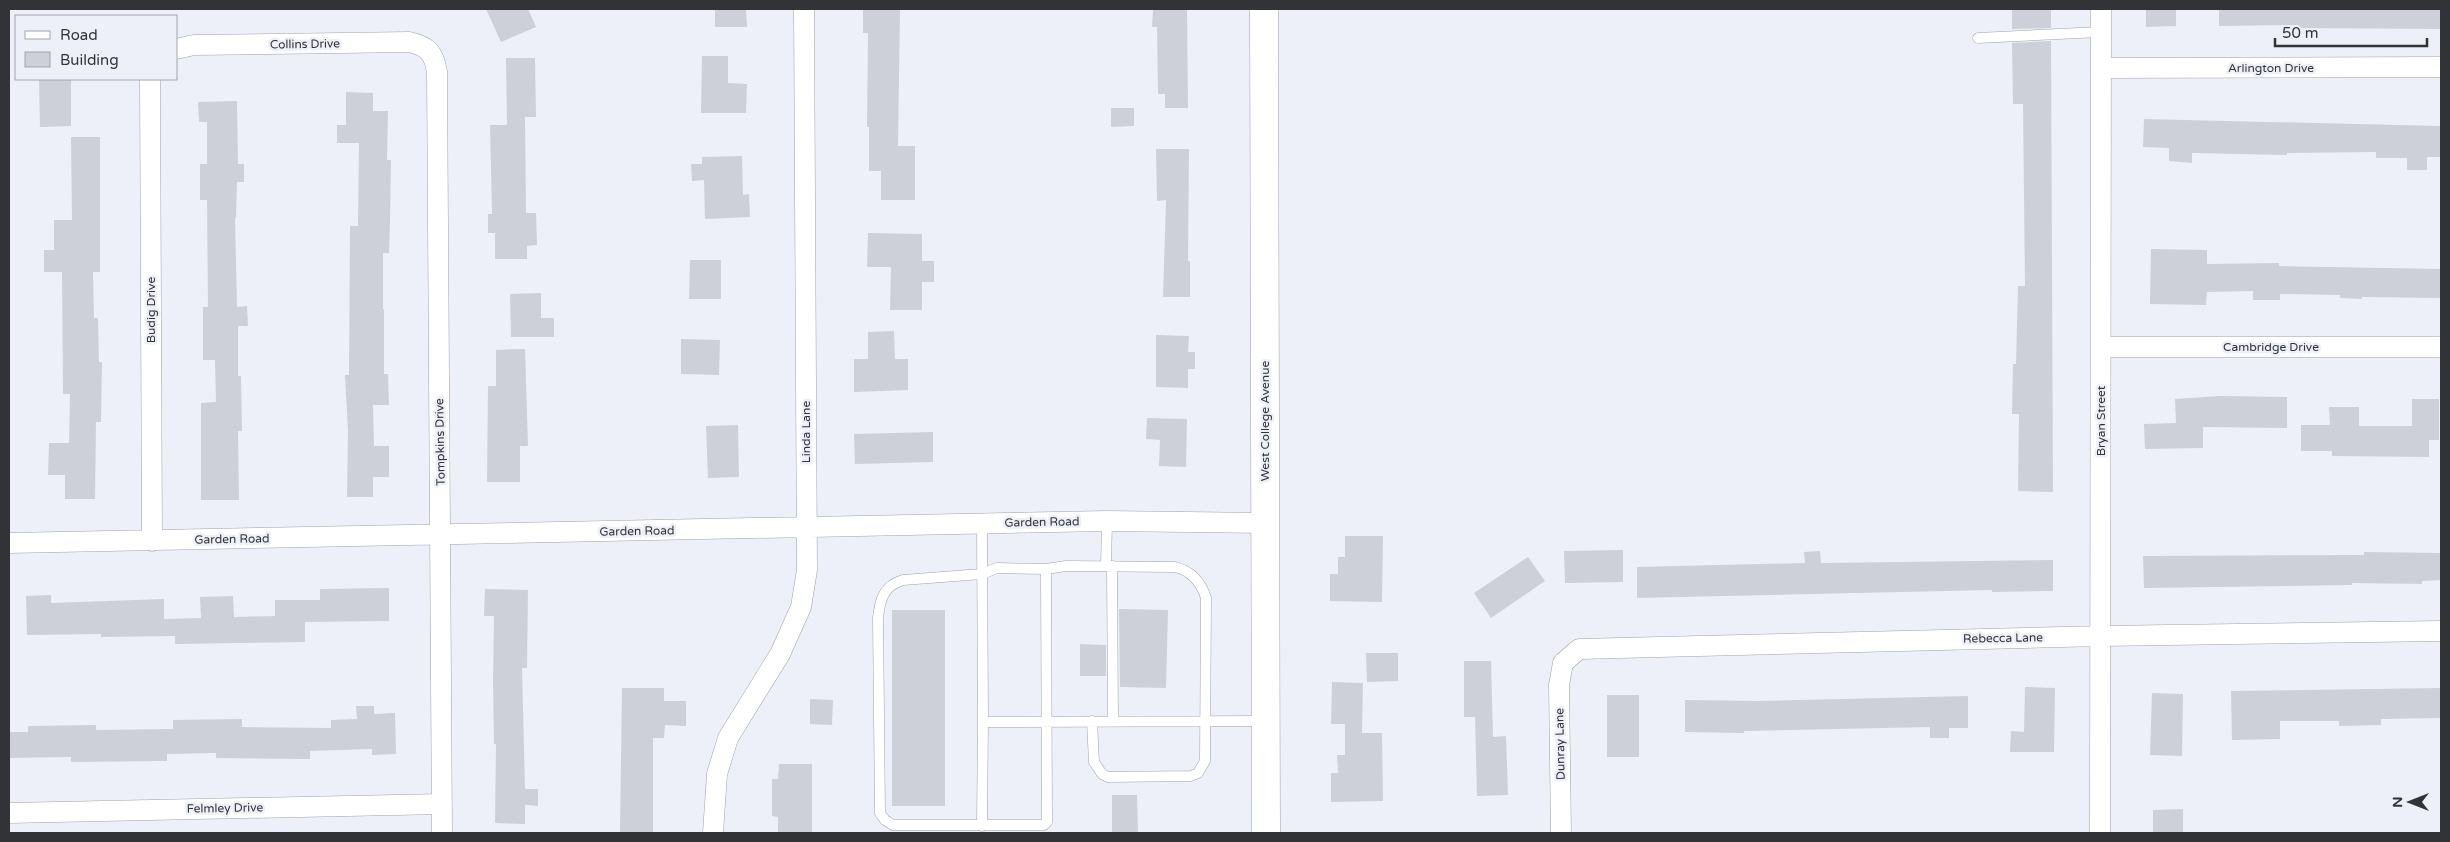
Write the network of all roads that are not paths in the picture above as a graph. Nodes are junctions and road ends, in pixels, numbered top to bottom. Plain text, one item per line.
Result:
1 (804, 9) edge
2 (1264, 9) edge
3 (2101, 9) edge
4 (2101, 32) junction
5 (1978, 38) dead end
6 (178, 49) edge
7 (431, 52) joint
8 (2441, 67) edge
9 (2101, 68) junction
10 (150, 80) edge
11 (2101, 347) junction
12 (2441, 347) edge
13 (1107, 521) junction
14 (1266, 523) junction
15 (982, 524) junction
16 (806, 528) junction
17 (441, 535) junction
18 (152, 541) junction
19 (9, 543) edge
20 (1109, 566) junction
21 (1046, 569) junction
22 (982, 574) junction
23 (2441, 631) edge
24 (2101, 636) junction
25 (1568, 658) joint
26 (1205, 720) junction
27 (1047, 721) junction
28 (1092, 721) junction
29 (1113, 721) junction
30 (1266, 721) junction
31 (983, 722) junction
32 (442, 804) junction
33 (9, 813) edge
34 (982, 826) junction
35 (442, 833) edge
36 (713, 833) edge
37 (1266, 833) edge
38 (1562, 833) edge
39 (2100, 833) edge

1 - 16 street, Linda Lane
2 - 14 main road, West College Avenue
3 - 4 street, Bryan Street
4 - 5 lane
4 - 9 street, Bryan Street
6 - 7 street, Collins Drive
7 - 17 street, Tompkins Drive
8 - 9 street, Arlington Drive
9 - 11 street, Bryan Street
10 - 18 street, Budig Drive
11 - 12 street, Cambridge Drive
11 - 24 street, Bryan Street
13 - 14 street, Garden Road
13 - 15 street, Garden Road
13 - 20 lane
14 - 30 main road, West College Avenue
15 - 16 street, Garden Road
15 - 22 lane
16 - 17 street, Garden Road
16 - 36 street, Linda Lane
17 - 18 street, Garden Road
17 - 32 street, Tompkins Drive
18 - 19 street, Garden Road
20 - 21 lane
20 - 26 lane
20 - 29 lane
21 - 22 lane
21 - 27 lane
22 - 31 lane
22 - 34 lane
23 - 24 street, Rebecca Lane
24 - 25 street, Rebecca Lane
24 - 39 street, Bryan Street
25 - 38 street, Dunray Lane
26 - 28 lane
26 - 29 lane
26 - 30 lane
27 - 28 lane
27 - 31 lane
27 - 34 lane
28 - 29 lane
30 - 37 main road, West College Avenue
31 - 34 lane
32 - 33 street, Felmley Drive
32 - 35 street, Tompkins Drive

